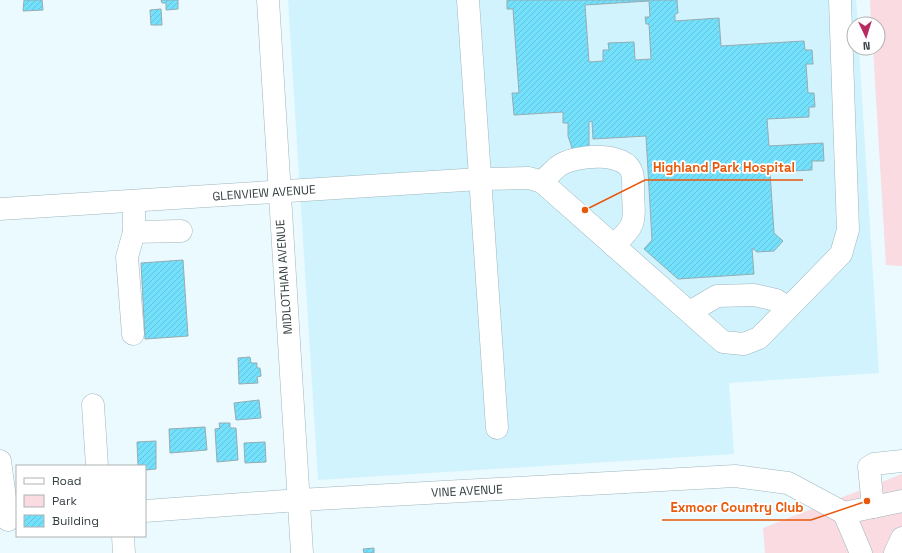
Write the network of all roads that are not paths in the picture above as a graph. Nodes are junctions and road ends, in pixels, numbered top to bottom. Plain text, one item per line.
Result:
1 (268, 0) edge
2 (468, 0) edge
3 (840, 0) edge
4 (480, 179) junction
5 (535, 180) junction
6 (279, 192) junction
7 (134, 200) junction
8 (0, 209) edge
9 (181, 231) dead end
10 (134, 232) junction
11 (614, 246) junction
12 (787, 307) junction
13 (690, 312) junction
14 (133, 334) dead end
15 (93, 405) dead end
16 (497, 428) dead end
17 (0, 461) edge
18 (902, 461) edge
19 (97, 465) edge
20 (299, 500) junction
21 (902, 501) edge
22 (873, 507) junction
23 (146, 511) edge
24 (844, 513) junction
25 (8, 520) edge
26 (123, 537) edge
27 (902, 538) edge
28 (124, 553) edge
29 (302, 553) edge
30 (861, 553) edge
31 (895, 553) edge

1 - 6 street, MIDLOTHIAN AVENUE
2 - 4 street
3 - 12 street
4 - 5 street, GLENVIEW AVENUE
4 - 6 street, GLENVIEW AVENUE
4 - 16 street
5 - 11 street
5 - 11 street
6 - 7 street, GLENVIEW AVENUE
6 - 20 street, MIDLOTHIAN AVENUE
7 - 8 street, GLENVIEW AVENUE
7 - 10 street
9 - 10 street
10 - 14 street
11 - 13 street
12 - 13 street
12 - 13 street
15 - 19 street
17 - 25 street
18 - 22 street
20 - 23 street, VINE AVENUE
20 - 24 street, VINE AVENUE
20 - 29 street, MIDLOTHIAN AVENUE
21 - 22 street
22 - 24 street
24 - 30 street
26 - 28 street
27 - 31 street

